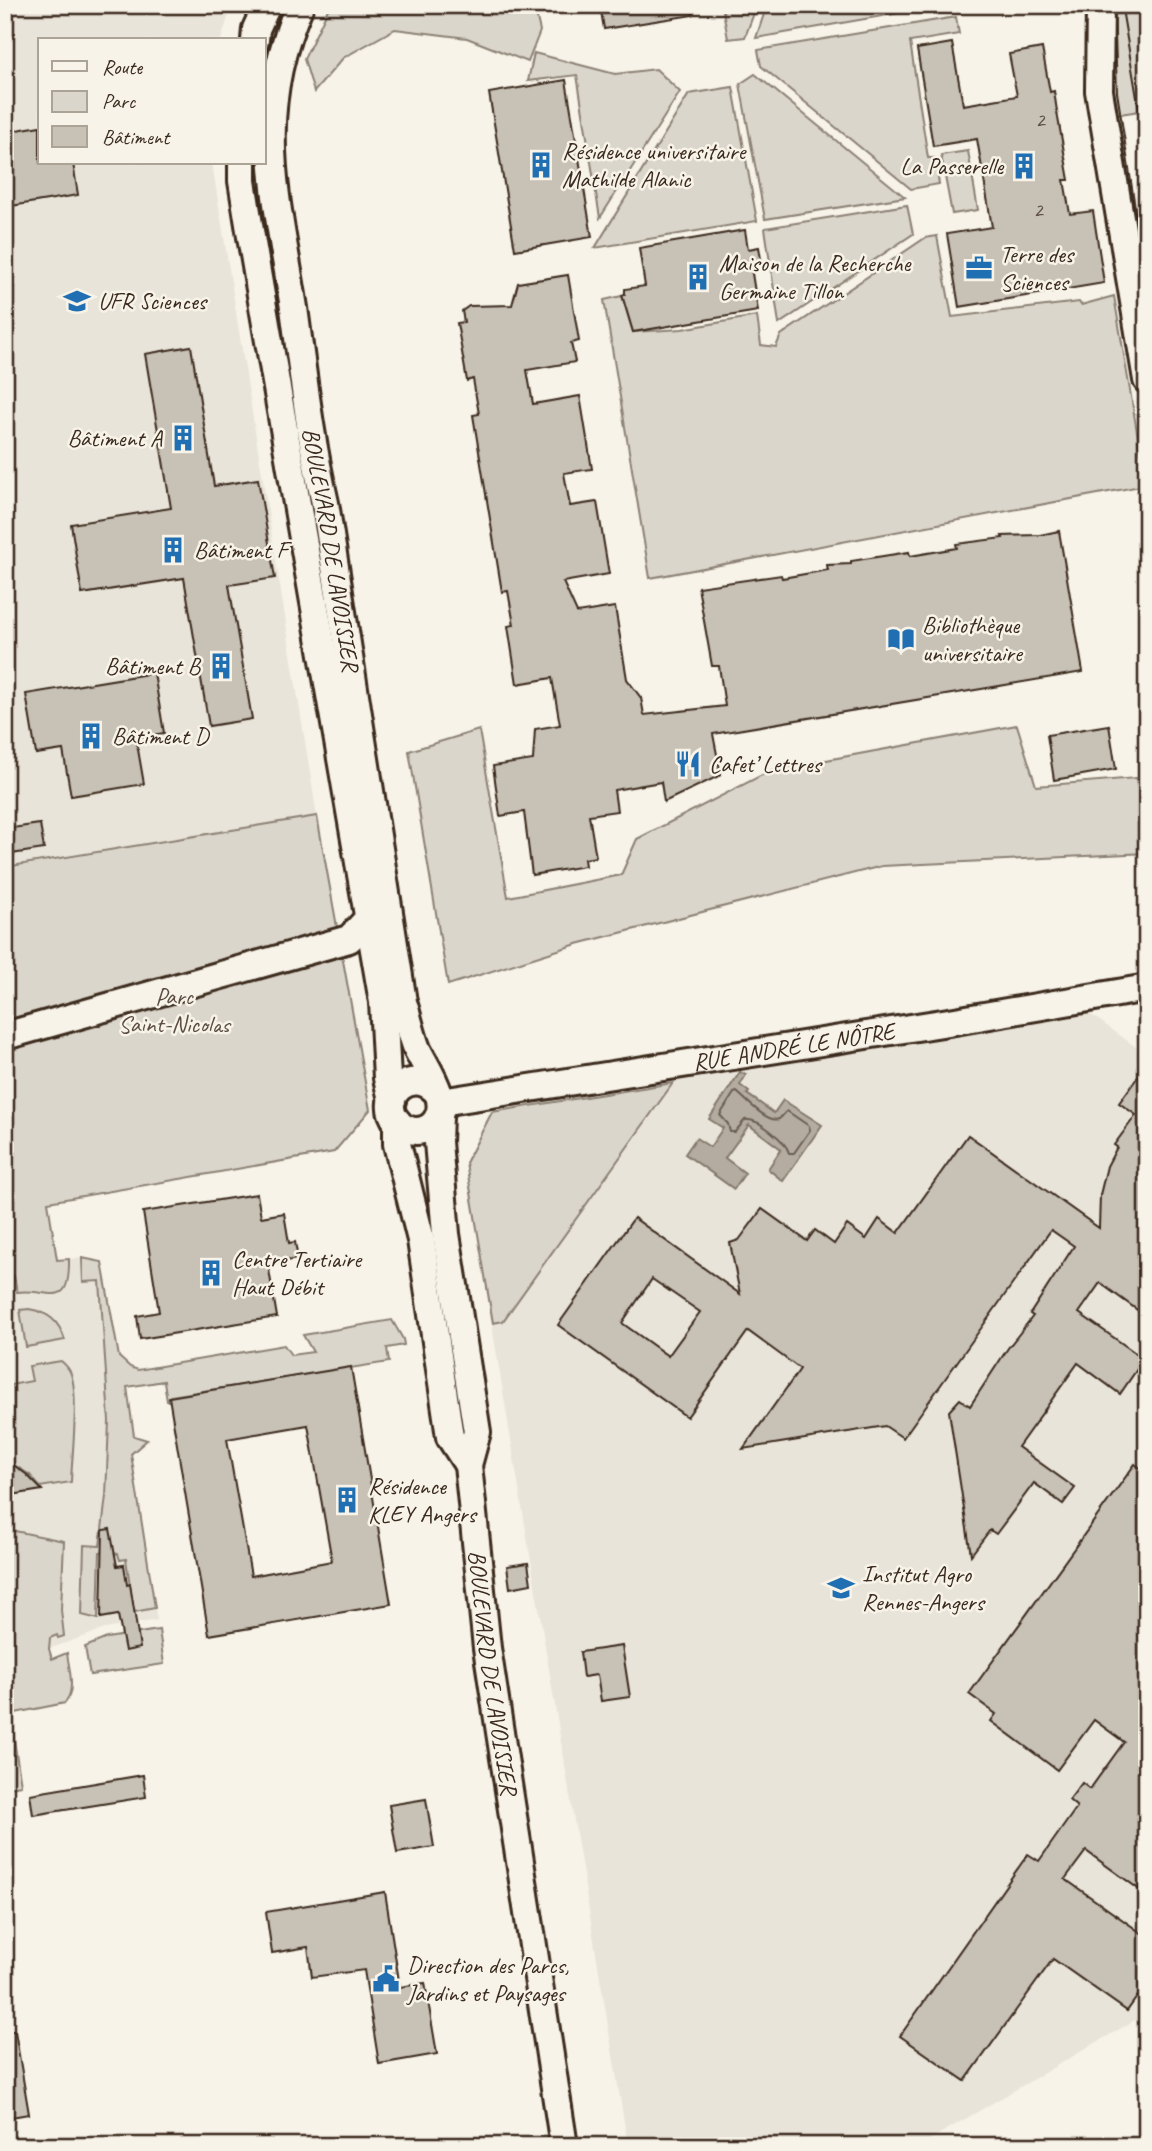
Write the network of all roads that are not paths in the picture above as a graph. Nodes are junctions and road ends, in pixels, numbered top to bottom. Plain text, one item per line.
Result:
1 (267, 5) edge
2 (300, 5) edge
3 (1100, 5) edge
4 (255, 38) edge
5 (242, 164) edge
6 (1147, 380) edge
7 (368, 919) junction
8 (1147, 988) edge
9 (5, 1035) edge
10 (439, 1103) junction
11 (394, 1111) junction
12 (468, 1465) junction
13 (564, 2146) edge

1 - 4 street
2 - 10 street, BOULEVARD DE LAVOISIER
3 - 6 street
5 - 7 street, BOULEVARD DE LAVOISIER
7 - 9 street
7 - 11 street, BOULEVARD DE LAVOISIER
8 - 10 street, RUE ANDRÉ LE NÔTRE
10 - 11 street
10 - 11 street
10 - 12 street, BOULEVARD DE LAVOISIER
11 - 12 street, BOULEVARD DE LAVOISIER
12 - 13 street, BOULEVARD DE LAVOISIER

